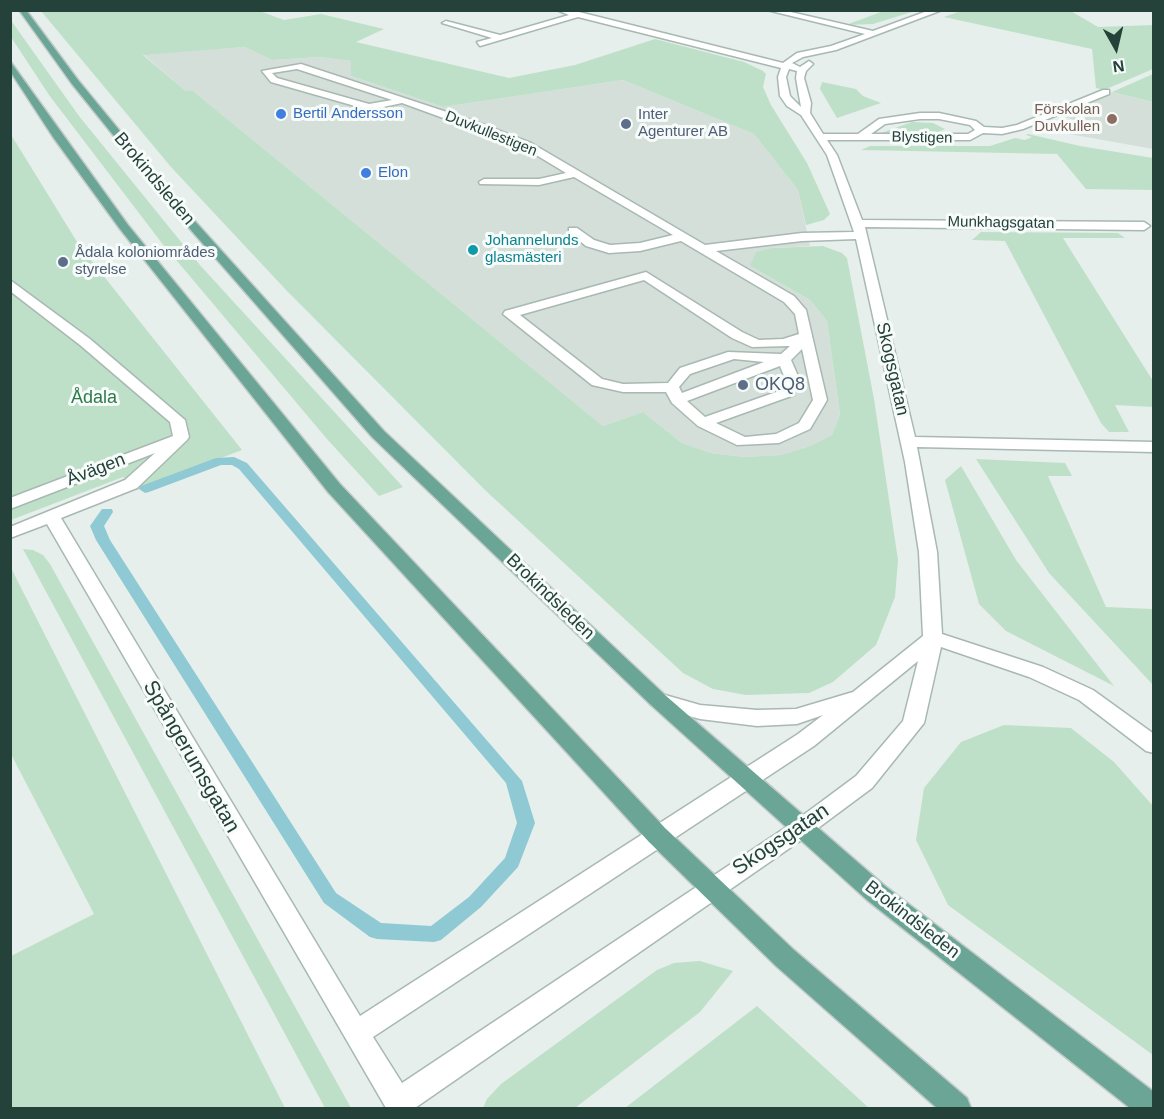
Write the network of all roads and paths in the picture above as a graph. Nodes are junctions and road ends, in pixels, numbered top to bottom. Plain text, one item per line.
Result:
1 (22, 10) edge
2 (560, 10) edge
3 (770, 10) edge
4 (939, 10) edge
5 (577, 15) junction
6 (446, 23) dead end
7 (872, 33) junction
8 (501, 38) junction
9 (480, 44) dead end
10 (833, 48) junction
11 (10, 63) edge
12 (786, 66) junction
13 (802, 70) junction
14 (1106, 92) dead end
15 (401, 101) junction
16 (805, 113) junction
17 (981, 130) junction
18 (860, 137) junction
19 (821, 138) junction
20 (575, 174) junction
21 (484, 182) dead end
22 (1149, 226) edge
23 (859, 229) junction
24 (573, 230) dead end
25 (681, 237) junction
26 (1154, 237) edge
27 (701, 249) junction
28 (10, 284) edge
29 (807, 337) junction
30 (784, 359) junction
31 (674, 393) junction
32 (703, 423) junction
33 (181, 437) junction
34 (909, 442) junction
35 (1154, 447) edge
36 (10, 504) edge
37 (51, 516) junction
38 (10, 532) edge
39 (933, 638) junction
40 (860, 695) junction
41 (658, 700) junction
42 (1154, 746) edge
43 (746, 779) junction
44 (802, 828) junction
45 (657, 835) junction
46 (710, 888) junction
47 (356, 1033) junction
48 (399, 1105) edge
49 (957, 1108) edge
50 (1152, 1108) edge

1 - 41 main road, Brokindsleden
2 - 5 street
3 - 7 street
4 - 7 street
5 - 8 street
5 - 12 street
6 - 8 street
7 - 10 street
8 - 9 street
10 - 12 street
10 - 13 street
11 - 45 main road
12 - 13 street
12 - 16 street, Skogsgatan
13 - 16 street, Skogsgatan
14 - 17 street, Blystigen
15 - 15 street, Duvkullestigen
15 - 20 street, Duvkullestigen
16 - 19 street, Skogsgatan
17 - 18 street, Blystigen
17 - 18 street, Blystigen
18 - 19 street, Blystigen
19 - 23 street, Skogsgatan
20 - 21 street
20 - 25 street, Duvkullestigen
22 - 23 street, Munkhagsgatan
22 - 26 street, Munkhagsgatan
23 - 27 street
23 - 34 street, Skogsgatan
24 - 25 street
25 - 27 street, Duvkullestigen
27 - 29 street, Duvkullestigen
28 - 33 street
29 - 30 street
29 - 31 street
29 - 32 street, Duvkullestigen
30 - 31 street
30 - 31 street
30 - 32 street
31 - 32 street, Duvkullestigen
33 - 36 street, Åvägen
33 - 37 street
34 - 35 street
34 - 39 street, Skogsgatan
37 - 38 street
37 - 47 street, Spångerumsgatan
39 - 40 street
39 - 42 street
39 - 44 street, Skogsgatan
40 - 41 street
40 - 43 street
41 - 43 main road, Brokindsleden
43 - 44 main road, Brokindsleden
43 - 45 street
44 - 46 street, Skogsgatan
44 - 50 main road, Brokindsleden
45 - 46 main road
45 - 47 street
46 - 48 street, Spångerumsgatan
46 - 49 main road
47 - 48 street, Spångerumsgatan

